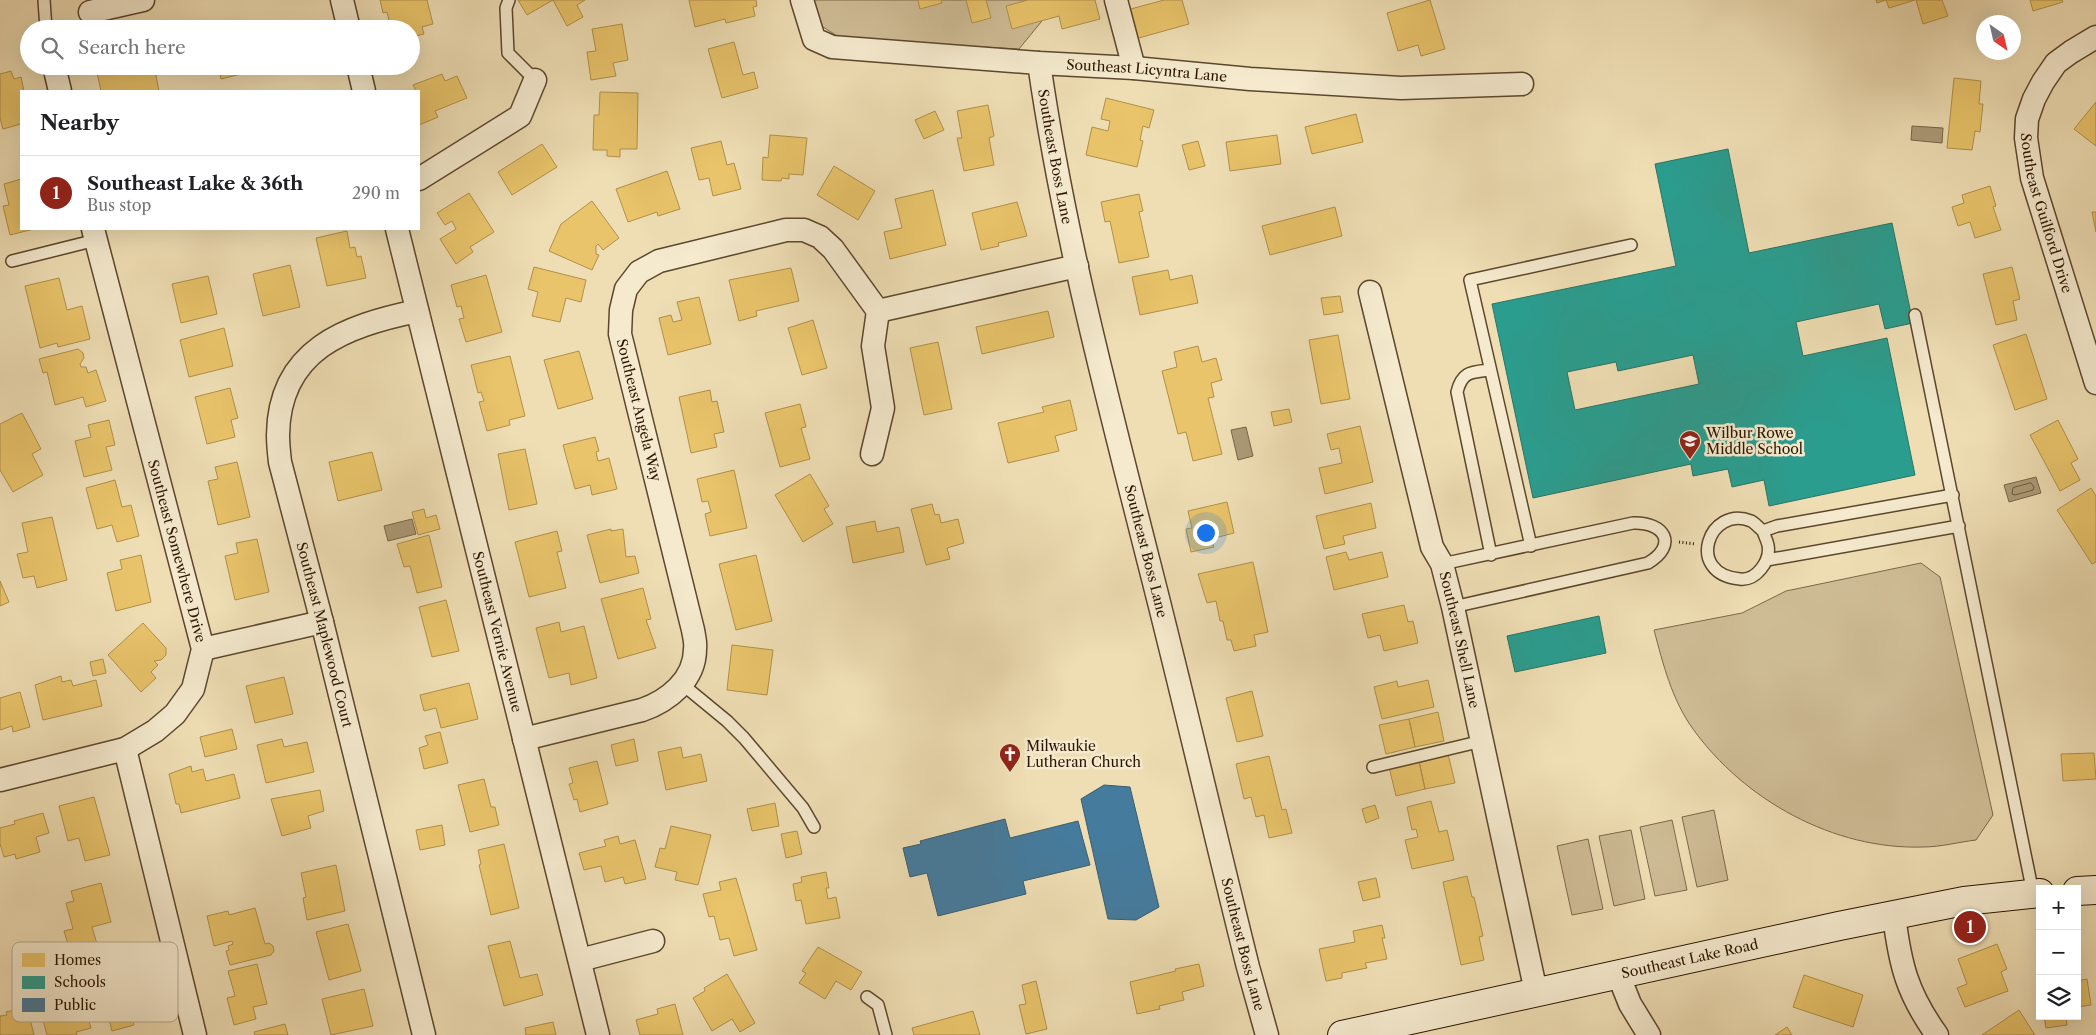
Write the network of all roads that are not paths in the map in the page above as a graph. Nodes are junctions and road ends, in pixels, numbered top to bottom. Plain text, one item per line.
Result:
1 (44, 0) edge
2 (143, 0) edge
3 (342, 0) edge
4 (509, 0) edge
5 (802, 0) edge
6 (1116, 0) edge
7 (90, 12) dead end
8 (45, 20) edge
9 (347, 20) edge
10 (2096, 37) edge
11 (1039, 63) junction
12 (1134, 68) junction
13 (56, 75) edge
14 (360, 75) edge
15 (535, 80) joint
16 (1522, 84) dead end
17 (60, 90) edge
18 (364, 90) edge
19 (420, 178) edge
20 (397, 230) edge
21 (94, 234) edge
22 (1630, 245) dead end
23 (12, 261) dead end
24 (1077, 266) junction
25 (1370, 292) dead end
26 (416, 311) junction
27 (878, 311) junction
28 (1915, 315) dead end
29 (1490, 370) junction
30 (2096, 383) edge
31 (872, 454) dead end
32 (1953, 495) junction
33 (1959, 526) junction
34 (1763, 531) junction
35 (1530, 546) junction
36 (1491, 554) junction
37 (1767, 560) junction
38 (1442, 564) junction
39 (1453, 607) junction
40 (322, 622) junction
41 (203, 649) junction
42 (682, 684) junction
43 (524, 739) junction
44 (1482, 740) junction
45 (125, 749) junction
46 (1373, 767) dead end
47 (0, 780) edge
48 (814, 827) dead end
49 (2036, 888) edge
50 (2096, 890) edge
51 (2081, 891) edge
52 (2036, 893) edge
53 (1894, 915) junction
54 (653, 941) dead end
55 (172, 942) edge
56 (580, 960) junction
57 (178, 966) edge
58 (1618, 974) junction
59 (1536, 992) junction
60 (867, 997) dead end
61 (1416, 1027) edge
62 (195, 1035) edge
63 (424, 1035) edge
64 (598, 1035) edge
65 (886, 1035) edge
66 (1267, 1035) edge
67 (1342, 1035) edge
68 (1649, 1035) edge
69 (1937, 1035) edge

1 - 8 lane
2 - 7 street
3 - 9 street
4 - 15 lane
5 - 11 street, Southeast Licyntra Lane
6 - 12 street
10 - 30 street, Southeast Guilford Drive
11 - 12 street, Southeast Licyntra Lane
11 - 24 street, Southeast Boss Lane
12 - 16 street, Southeast Licyntra Lane
13 - 17 street
14 - 18 street
15 - 19 street
20 - 26 street, Southeast Vernie Avenue
21 - 23 lane
21 - 41 street, Southeast Somewhere Drive
22 - 29 lane
24 - 27 street
24 - 66 street, Southeast Boss Lane
25 - 38 street, Southeast Shell Lane
26 - 40 street, Southeast Maplewood Court
26 - 43 street, Southeast Vernie Avenue
27 - 31 street
27 - 42 street, Southeast Angela Way
28 - 32 lane
29 - 35 lane
29 - 36 lane
32 - 33 lane
32 - 34 lane
33 - 37 lane
33 - 49 lane
34 - 37 lane
34 - 37 lane
35 - 36 lane
35 - 39 lane
36 - 38 lane
38 - 39 street, Southeast Shell Lane
39 - 44 street, Southeast Shell Lane
40 - 41 street
40 - 63 street, Southeast Maplewood Court
41 - 45 street, Southeast Somewhere Drive
42 - 43 street, Southeast Angela Way
42 - 48 lane
43 - 56 street, Southeast Vernie Avenue
44 - 46 lane
44 - 59 street, Southeast Shell Lane
45 - 47 street, Southeast Somewhere Drive
45 - 55 street
50 - 51 main road
52 - 53 main road, Southeast Lake Road
53 - 58 main road, Southeast Lake Road
53 - 69 street
54 - 56 street
56 - 64 street, Southeast Vernie Avenue
57 - 62 street
58 - 59 main road, Southeast Lake Road
58 - 68 street
59 - 61 main road, Southeast Lake Road
60 - 65 lane
61 - 67 main road, Southeast Lake Road

